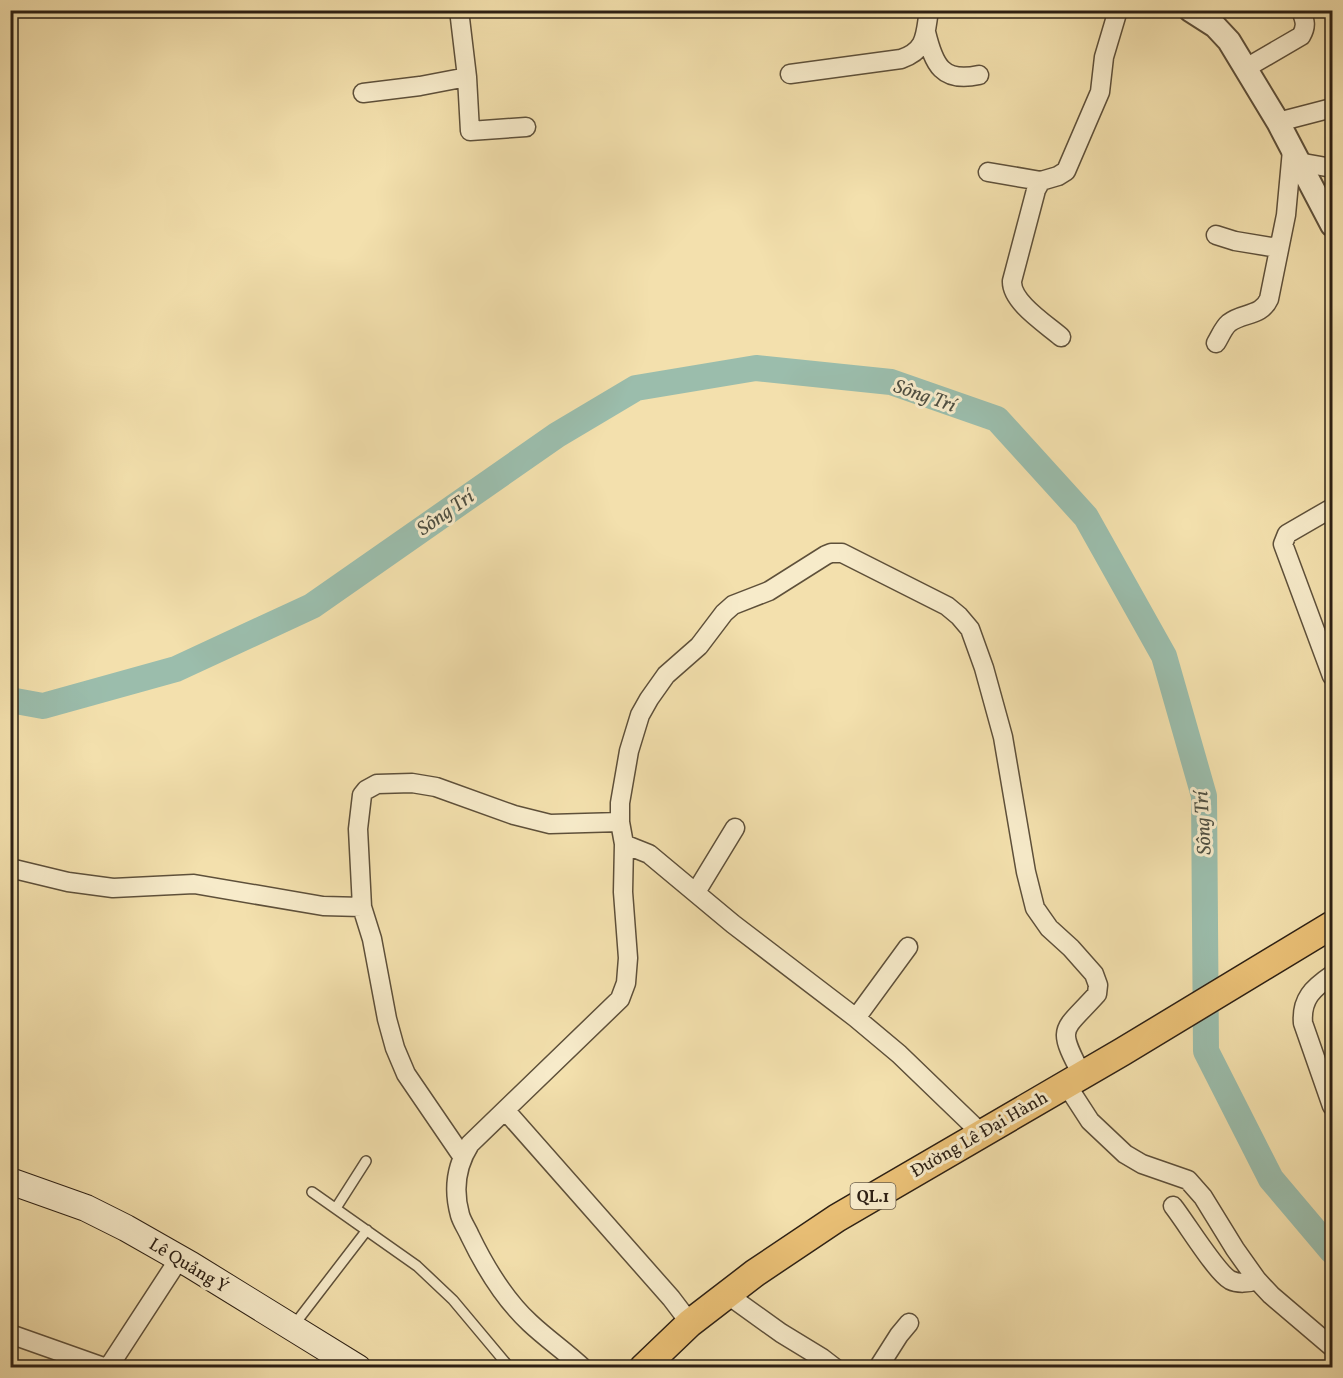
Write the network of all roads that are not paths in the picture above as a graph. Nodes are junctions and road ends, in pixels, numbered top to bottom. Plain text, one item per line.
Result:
1 (459, 10) edge
2 (929, 10) edge
3 (1118, 10) edge
4 (1190, 10) edge
5 (1301, 10) edge
6 (926, 33) junction
7 (1246, 68) junction
8 (790, 74) dead end
9 (979, 75) dead end
10 (467, 77) junction
11 (363, 93) dead end
12 (1332, 108) edge
13 (1278, 122) junction
14 (526, 127) dead end
15 (1295, 156) junction
16 (1332, 168) edge
17 (988, 172) dead end
18 (1041, 181) junction
19 (1332, 225) edge
20 (1216, 235) dead end
21 (1278, 248) junction
22 (1061, 337) dead end
23 (1216, 343) dead end
24 (1332, 511) edge
25 (1332, 676) edge
26 (620, 822) junction
27 (735, 828) dead end
28 (624, 844) junction
29 (10, 868) edge
30 (696, 892) junction
31 (362, 907) junction
32 (1332, 925) edge
33 (908, 947) dead end
34 (1332, 975) edge
35 (856, 1018) junction
36 (1074, 1079) junction
37 (1332, 1107) edge
38 (506, 1111) junction
39 (982, 1134) junction
40 (462, 1156) junction
41 (366, 1161) dead end
42 (10, 1181) edge
43 (312, 1191) dead end
44 (1173, 1206) dead end
45 (336, 1208) junction
46 (368, 1230) junction
47 (179, 1259) junction
48 (1257, 1280) junction
49 (728, 1294) junction
50 (690, 1323) junction
51 (909, 1323) dead end
52 (291, 1328) junction
53 (10, 1334) edge
54 (1332, 1347) edge
55 (107, 1368) edge
56 (358, 1368) edge
57 (510, 1368) edge
58 (583, 1368) edge
59 (643, 1368) edge
60 (835, 1368) edge
61 (878, 1368) edge

1 - 10 street
2 - 6 street
3 - 18 street
4 - 7 street
5 - 7 street
6 - 8 street
6 - 9 street
7 - 13 street
10 - 11 street
10 - 14 street
12 - 13 street
13 - 15 street
15 - 16 street
15 - 19 street
15 - 21 street
17 - 18 street
18 - 22 street
20 - 21 street
21 - 23 street
24 - 25 street
26 - 28 street
26 - 31 street
26 - 36 street
27 - 30 street
28 - 30 street
28 - 38 street
29 - 31 street
30 - 35 street
31 - 40 street
32 - 36 main road, Đường Lê Đại Hành / QL.1
33 - 35 street
34 - 37 street
35 - 39 street
36 - 39 main road, Đường Lê Đại Hành / QL.1
36 - 48 street
38 - 40 street
38 - 50 street
39 - 49 main road, Đường Lê Đại Hành / QL.1
40 - 58 street
41 - 45 lane
42 - 47 main road, Lê Quảng Ý
43 - 45 lane
44 - 48 street
45 - 46 lane
46 - 52 lane
46 - 57 lane
47 - 52 main road, Lê Quảng Ý
47 - 55 street
48 - 54 street
49 - 50 main road, Đường Lê Đại Hành / QL.1
49 - 60 street
50 - 59 main road, Đường Lê Đại Hành / QL.1
51 - 61 street
52 - 56 main road, Lê Quảng Ý
53 - 55 street

